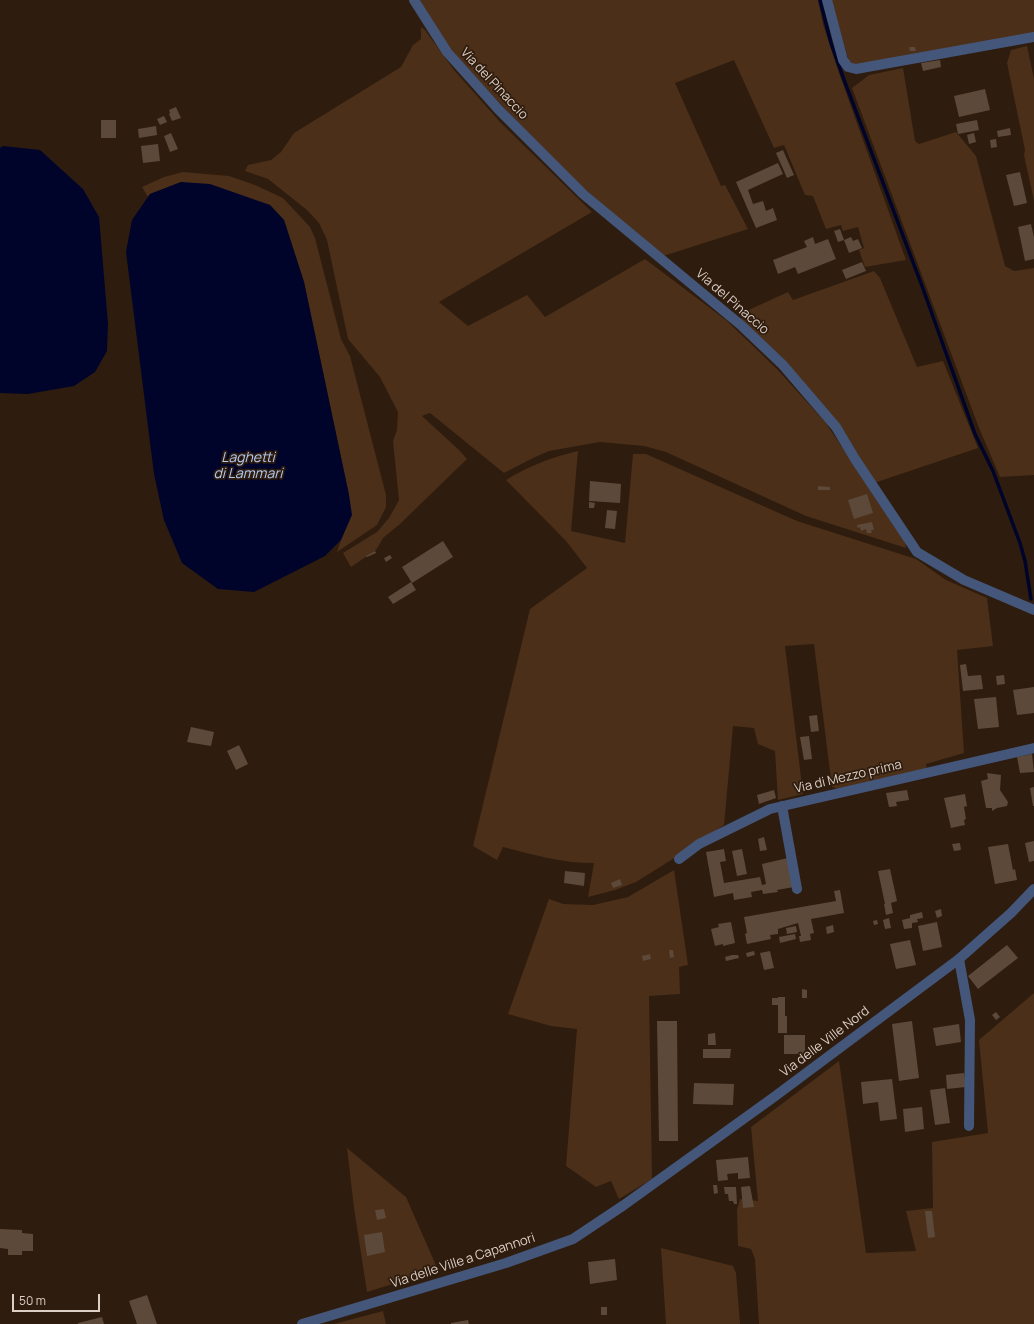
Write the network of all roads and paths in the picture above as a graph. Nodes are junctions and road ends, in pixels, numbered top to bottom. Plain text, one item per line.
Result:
1 (414, 0) edge
2 (827, 0) edge
3 (1034, 37) edge
4 (1034, 610) edge
5 (1034, 748) edge
6 (782, 806) junction
7 (679, 859) dead end
8 (797, 889) dead end
9 (1034, 889) edge
10 (959, 959) junction
11 (969, 1126) dead end
12 (624, 1205) joint
13 (302, 1324) edge

1 - 4 street, Via del Pinaccio
2 - 3 street
5 - 6 street, Via di Mezzo prima
6 - 7 street, Via di Mezzo prima
6 - 8 street
9 - 10 street, Via delle Ville Nord
10 - 11 street
10 - 12 street, Via delle Ville Nord
12 - 13 street, Via delle Ville a Capannori

